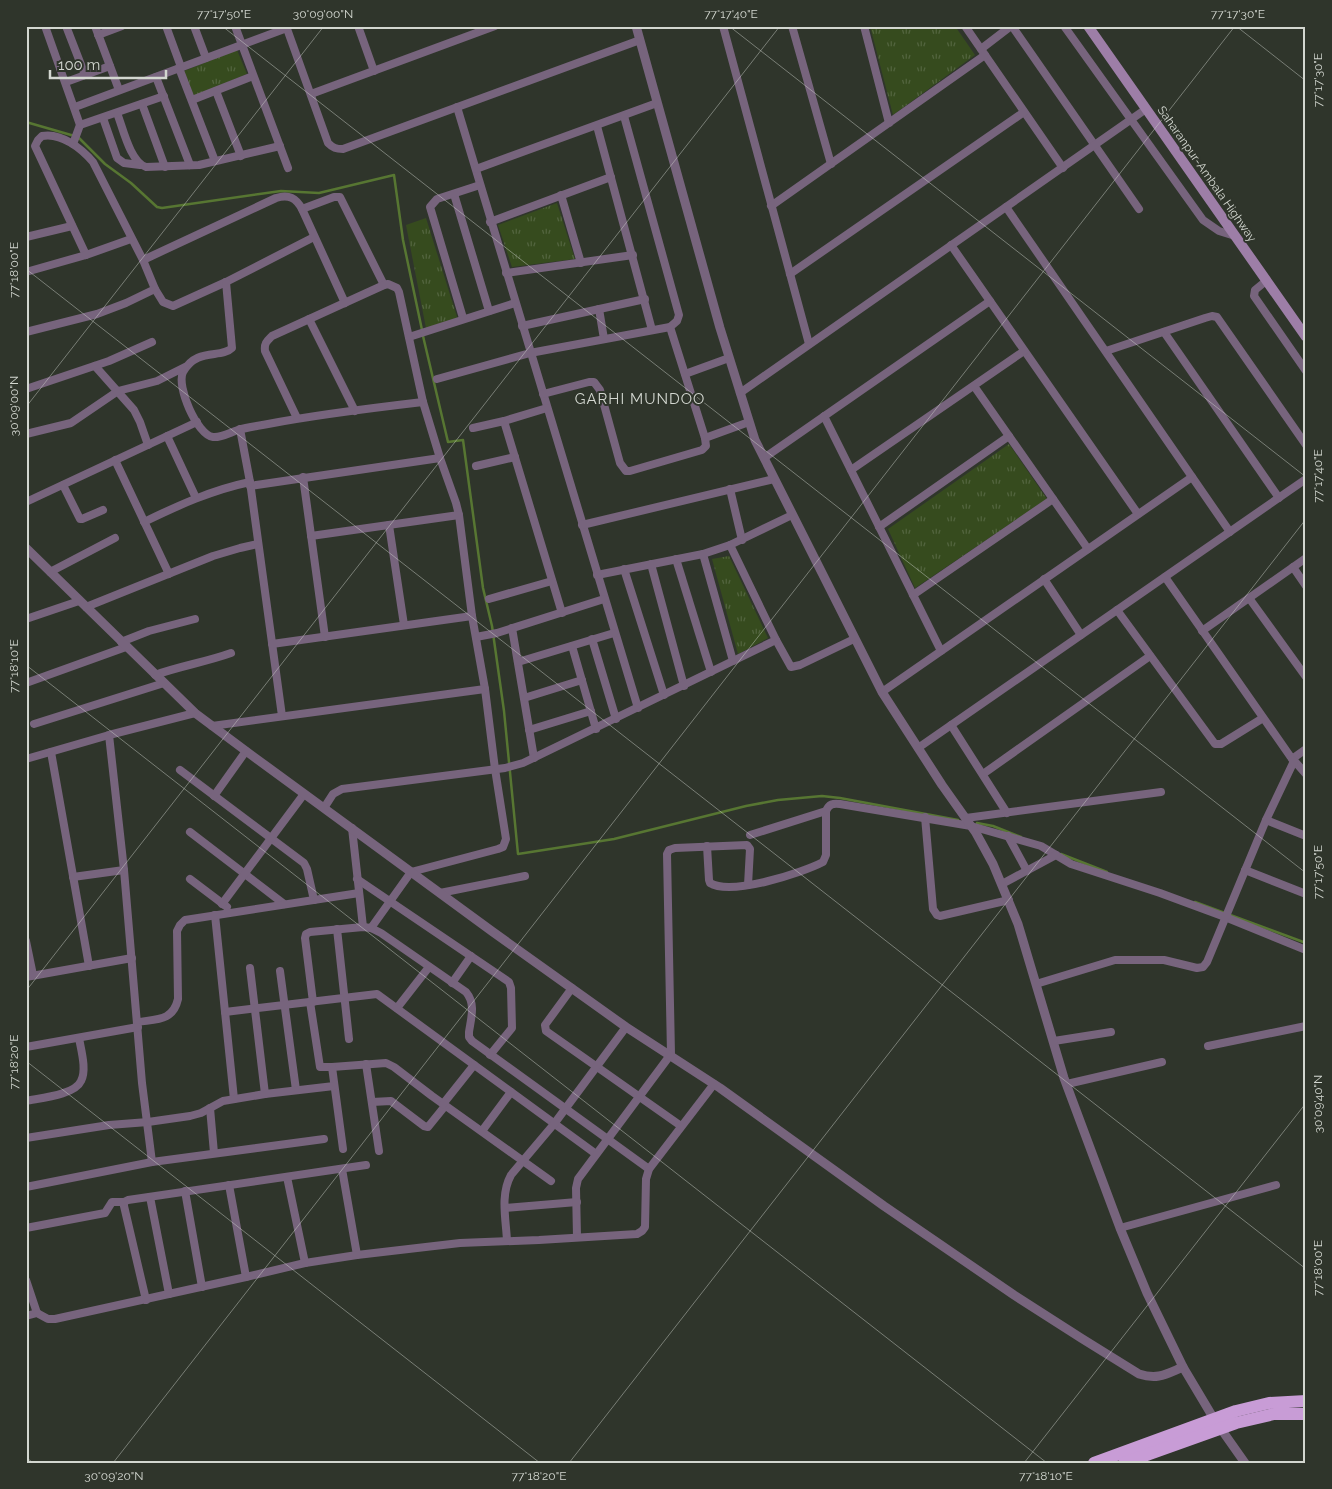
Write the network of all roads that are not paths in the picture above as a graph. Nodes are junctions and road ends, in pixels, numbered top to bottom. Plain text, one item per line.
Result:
1 (45, 26) edge
2 (66, 26) edge
3 (95, 26) edge
4 (122, 26) edge
5 (166, 26) edge
6 (194, 26) edge
7 (234, 26) edge
8 (358, 26) edge
9 (495, 26) edge
10 (636, 26) edge
11 (723, 26) edge
12 (792, 26) edge
13 (864, 26) edge
14 (965, 26) edge
15 (1011, 26) edge
16 (1064, 26) edge
17 (1088, 26) edge
18 (286, 27) edge
19 (98, 35) junction
20 (640, 40) junction
21 (242, 45) junction
22 (983, 52) junction
23 (206, 58) junction
24 (110, 66) junction
25 (180, 68) junction
26 (374, 71) junction
27 (85, 75) junction
28 (156, 76) junction
29 (253, 76) junction
30 (66, 82) junction
31 (119, 90) junction
32 (216, 90) junction
33 (311, 94) junction
34 (164, 96) junction
35 (192, 100) junction
36 (657, 103) junction
37 (142, 104) junction
38 (75, 107) junction
39 (457, 107) junction
40 (1146, 109) junction
41 (1024, 112) junction
42 (117, 113) junction
43 (624, 116) junction
44 (103, 118) junction
45 (1130, 120) junction
46 (889, 123) junction
47 (80, 125) junction
48 (597, 126) junction
49 (76, 139) junction
50 (35, 146) junction
51 (280, 146) junction
52 (1094, 146) junction
53 (26, 148) edge
54 (240, 156) junction
55 (215, 161) junction
56 (831, 164) junction
57 (140, 165) junction
58 (190, 165) junction
59 (166, 167) junction
60 (288, 168) dead end
61 (1062, 168) junction
62 (476, 169) junction
63 (611, 177) junction
64 (480, 185) junction
65 (454, 194) junction
66 (562, 195) junction
67 (771, 206) junction
68 (1006, 207) junction
69 (302, 209) junction
70 (1139, 210) dead end
71 (490, 222) junction
72 (72, 226) junction
73 (1235, 236) junction
74 (26, 237) edge
75 (314, 237) junction
76 (131, 239) junction
77 (951, 246) junction
78 (86, 256) junction
79 (633, 256) junction
80 (143, 260) junction
81 (581, 263) junction
82 (26, 272) edge
83 (506, 273) junction
84 (790, 274) junction
85 (1266, 281) junction
86 (226, 282) junction
87 (384, 285) junction
88 (155, 289) junction
89 (645, 300) junction
90 (990, 301) junction
91 (345, 303) junction
92 (515, 303) junction
93 (599, 309) junction
94 (489, 311) junction
95 (463, 318) junction
96 (310, 319) junction
97 (522, 326) junction
98 (670, 327) junction
99 (652, 330) junction
100 (26, 332) edge
101 (1164, 332) junction
102 (409, 337) junction
103 (1306, 337) edge
104 (604, 339) junction
105 (152, 342) dead end
106 (809, 344) junction
107 (1024, 351) junction
108 (1106, 351) junction
109 (530, 353) junction
110 (730, 358) junction
111 (189, 364) junction
112 (95, 366) junction
113 (1306, 371) edge
114 (685, 374) junction
115 (437, 379) dead end
116 (974, 386) junction
117 (26, 389) edge
118 (118, 391) junction
119 (740, 392) junction
120 (543, 394) junction
121 (423, 402) junction
122 (547, 408) junction
123 (355, 411) junction
124 (824, 416) junction
125 (297, 418) junction
126 (504, 421) junction
127 (196, 422) junction
128 (749, 422) junction
129 (473, 428) dead end
130 (240, 429) junction
131 (26, 434) edge
132 (167, 436) junction
133 (1009, 436) junction
134 (706, 438) junction
135 (148, 445) junction
136 (1306, 445) edge
137 (515, 457) junction
138 (440, 458) junction
139 (764, 458) junction
140 (115, 460) junction
141 (476, 466) dead end
142 (851, 470) junction
143 (1192, 477) junction
144 (303, 478) junction
145 (774, 479) junction
146 (1306, 479) edge
147 (250, 484) junction
148 (63, 485) junction
149 (730, 489) junction
150 (196, 498) junction
151 (1279, 498) junction
152 (1053, 499) junction
153 (26, 502) edge
154 (102, 510) dead end
155 (1138, 514) junction
156 (459, 515) junction
157 (792, 515) junction
158 (144, 522) junction
159 (389, 525) junction
160 (582, 525) junction
161 (879, 527) junction
162 (1230, 532) junction
163 (311, 536) junction
164 (115, 538) dead end
165 (742, 540) junction
166 (258, 544) junction
167 (730, 545) junction
168 (1088, 549) junction
169 (27, 550) edge
170 (703, 554) junction
171 (1306, 558) edge
172 (676, 559) junction
173 (651, 564) junction
174 (1293, 567) junction
175 (624, 569) junction
176 (50, 572) junction
177 (169, 574) junction
178 (597, 575) junction
179 (1165, 577) junction
180 (1044, 579) junction
181 (552, 580) junction
182 (1306, 586) edge
183 (913, 595) junction
184 (1249, 598) junction
185 (489, 599) dead end
186 (604, 599) junction
187 (82, 604) junction
188 (1117, 610) junction
189 (562, 612) junction
190 (472, 616) junction
191 (195, 619) dead end
192 (26, 620) edge
193 (404, 625) junction
194 (512, 628) junction
195 (1202, 630) junction
196 (614, 633) junction
197 (1081, 635) junction
198 (325, 637) junction
199 (476, 637) junction
200 (592, 639) junction
201 (854, 639) junction
202 (776, 640) junction
203 (124, 644) junction
204 (272, 644) junction
205 (572, 646) junction
206 (941, 651) junction
207 (231, 653) dead end
208 (1150, 656) junction
209 (732, 661) junction
210 (518, 662) junction
211 (711, 672) junction
212 (156, 675) junction
213 (1306, 677) edge
214 (582, 680) junction
215 (26, 683) edge
216 (164, 683) junction
217 (684, 686) junction
218 (485, 689) junction
219 (882, 692) junction
220 (664, 696) junction
221 (524, 698) junction
222 (638, 708) junction
223 (591, 711) junction
224 (196, 713) junction
225 (282, 716) junction
226 (1263, 718) junction
227 (616, 719) junction
228 (34, 724) dead end
229 (952, 725) junction
230 (212, 726) junction
231 (596, 728) junction
232 (529, 730) junction
233 (109, 735) junction
234 (918, 748) junction
235 (1306, 748) edge
236 (246, 751) junction
237 (51, 752) junction
238 (534, 758) junction
239 (26, 759) edge
240 (1293, 760) junction
241 (495, 769) junction
242 (180, 770) dead end
243 (983, 774) junction
244 (1306, 774) edge
245 (1161, 792) dead end
246 (304, 794) junction
247 (214, 796) junction
248 (324, 808) junction
249 (826, 811) junction
250 (1007, 813) junction
251 (925, 817) junction
252 (1266, 820) junction
253 (969, 822) junction
254 (352, 828) junction
255 (190, 832) dead end
256 (750, 835) dead end
257 (1008, 836) junction
258 (1306, 836) edge
259 (272, 838) junction
260 (707, 846) junction
261 (1056, 855) junction
262 (124, 870) junction
263 (1246, 870) junction
264 (1027, 871) junction
265 (411, 872) junction
266 (245, 875) junction
267 (525, 876) dead end
268 (73, 877) junction
269 (190, 879) dead end
270 (357, 879) junction
271 (1002, 884) junction
272 (748, 885) junction
273 (359, 893) junction
274 (440, 893) junction
275 (1306, 894) edge
276 (314, 900) junction
277 (1009, 900) junction
278 (390, 902) junction
279 (222, 904) junction
280 (284, 904) junction
281 (234, 912) junction
282 (215, 914) junction
283 (1227, 914) junction
284 (367, 927) junction
285 (337, 929) junction
286 (26, 941) edge
287 (1306, 950) edge
288 (471, 956) junction
289 (132, 958) junction
290 (88, 966) junction
291 (429, 967) junction
292 (250, 968) dead end
293 (280, 971) dead end
294 (30, 976) edge
295 (452, 983) junction
296 (1036, 984) junction
297 (572, 988) junction
298 (344, 998) junction
299 (312, 1002) junction
300 (284, 1006) junction
301 (397, 1008) junction
302 (256, 1009) junction
303 (225, 1012) junction
304 (138, 1024) junction
305 (626, 1026) junction
306 (1306, 1026) edge
307 (1111, 1032) dead end
308 (79, 1038) junction
309 (349, 1039) dead end
310 (1054, 1041) junction
311 (1208, 1046) dead end
312 (26, 1047) edge
313 (670, 1054) junction
314 (490, 1055) junction
315 (1162, 1062) dead end
316 (366, 1064) junction
317 (474, 1065) junction
318 (595, 1066) junction
319 (332, 1067) junction
320 (714, 1084) junction
321 (1067, 1084) junction
322 (334, 1086) junction
323 (296, 1090) junction
324 (511, 1092) junction
325 (265, 1094) junction
326 (638, 1097) junction
327 (234, 1099) junction
328 (26, 1101) edge
329 (372, 1102) junction
330 (444, 1105) junction
331 (210, 1108) junction
332 (565, 1109) junction
333 (148, 1122) junction
334 (554, 1124) junction
335 (681, 1126) junction
336 (482, 1131) junction
337 (26, 1138) edge
338 (324, 1139) dead end
339 (607, 1139) junction
340 (343, 1149) dead end
341 (379, 1151) dead end
342 (214, 1153) junction
343 (596, 1154) junction
344 (152, 1162) junction
345 (524, 1162) junction
346 (366, 1165) dead end
347 (342, 1169) junction
348 (649, 1169) junction
349 (287, 1177) junction
350 (551, 1181) dead end
351 (229, 1185) junction
352 (1276, 1185) dead end
353 (26, 1187) edge
354 (185, 1191) junction
355 (150, 1197) junction
356 (124, 1202) junction
357 (577, 1202) junction
358 (505, 1208) junction
359 (26, 1228) edge
360 (1120, 1228) junction
361 (577, 1237) junction
362 (507, 1241) junction
363 (357, 1255) junction
364 (305, 1263) junction
365 (246, 1277) junction
366 (26, 1280) edge
367 (202, 1287) junction
368 (169, 1294) junction
369 (146, 1300) junction
370 (36, 1313) junction
371 (26, 1316) edge
372 (1183, 1367) junction
373 (1306, 1401) edge
374 (1306, 1414) edge
375 (1217, 1424) junction
376 (1094, 1463) edge
377 (1124, 1463) edge
378 (1245, 1463) edge

1 - 30 street
2 - 27 street
3 - 19 street
4 - 19 street
5 - 25 street
6 - 23 street
7 - 21 street
8 - 26 street
9 - 26 street
10 - 20 street
11 - 67 street
12 - 56 street
13 - 46 street
14 - 22 street
15 - 22 street
15 - 52 street
16 - 45 street
17 - 40 main road, Saharanpur-Ambala Highway
18 - 21 street
18 - 33 street
19 - 24 street
20 - 36 street
20 - 39 street
21 - 23 street
21 - 29 street
22 - 41 street
22 - 46 street
23 - 25 street
24 - 27 street
24 - 31 street
25 - 28 street
25 - 35 street
26 - 33 street
27 - 30 street
28 - 31 street
28 - 34 street
29 - 32 street
29 - 51 street
30 - 38 street
31 - 38 street
32 - 35 street
32 - 54 street
33 - 39 street
34 - 37 street
34 - 58 street
35 - 55 street
36 - 43 street
36 - 110 street
37 - 42 street
37 - 59 street
38 - 47 street
39 - 62 street
40 - 45 street
40 - 73 main road, Saharanpur-Ambala Highway
41 - 61 street
41 - 84 street
42 - 44 street
42 - 57 street
43 - 48 street
43 - 98 street
44 - 47 street
44 - 57 street
45 - 52 street
45 - 73 street
46 - 56 street
47 - 49 street
48 - 62 street
48 - 63 street
49 - 50 street
49 - 76 street
50 - 53 street
50 - 72 street
51 - 54 street
51 - 60 street
52 - 61 street
52 - 70 street
54 - 55 street
55 - 58 street
56 - 67 street
57 - 59 street
58 - 59 street
61 - 68 street
62 - 64 street
63 - 66 street
63 - 79 street
64 - 65 street
64 - 71 street
65 - 94 street
65 - 95 street
66 - 71 street
66 - 81 street
67 - 84 street
68 - 77 street
68 - 108 street
69 - 75 street
69 - 80 street
69 - 87 street
71 - 83 street
72 - 74 street
72 - 78 street
73 - 85 main road, Saharanpur-Ambala Highway
75 - 86 street
75 - 91 street
76 - 78 street
76 - 80 street
77 - 90 street
77 - 106 street
78 - 82 street
79 - 81 street
79 - 89 street
80 - 88 street
81 - 83 street
83 - 92 street
84 - 106 street
85 - 103 main road, Saharanpur-Ambala Highway
85 - 113 street
86 - 88 street
86 - 111 street
87 - 91 street
87 - 102 street
88 - 100 street
89 - 93 street
89 - 99 street
90 - 107 street
90 - 124 street
91 - 96 street
92 - 94 street
92 - 97 street
93 - 97 street
93 - 104 street
94 - 95 street
95 - 102 street
96 - 123 street
96 - 125 street
97 - 109 street
98 - 99 street
98 - 114 street
99 - 104 street
101 - 108 street
101 - 136 street
101 - 151 street
102 - 121 street
104 - 109 street
105 - 112 street
106 - 119 street
107 - 116 street
107 - 155 street
108 - 143 street
109 - 115 street
109 - 120 street
110 - 114 street
110 - 119 street
111 - 118 street
111 - 127 street
112 - 117 street
112 - 118 street
114 - 134 street
116 - 133 street
116 - 142 street
118 - 131 street
118 - 135 street
119 - 128 street
120 - 122 street
120 - 134 street
121 - 123 street
121 - 138 street
122 - 126 street
122 - 160 street
123 - 125 street
124 - 139 street
124 - 142 street
125 - 130 street
126 - 129 street
126 - 137 street
127 - 130 street
127 - 132 street
128 - 134 street
128 - 139 street
130 - 147 street
132 - 135 street
132 - 150 street
133 - 152 street
133 - 161 street
135 - 140 street
137 - 141 street
137 - 181 street
138 - 144 street
138 - 156 street
139 - 145 street
140 - 148 street
140 - 158 street
142 - 161 street
143 - 155 street
143 - 162 street
144 - 147 street
144 - 163 street
145 - 149 street
145 - 157 street
146 - 151 street
147 - 150 street
147 - 166 street
148 - 153 street
148 - 154 street
149 - 160 street
149 - 165 street
150 - 158 street
151 - 162 street
152 - 168 street
152 - 183 street
155 - 168 street
156 - 159 street
156 - 190 street
157 - 165 street
157 - 201 street
158 - 177 street
159 - 163 street
159 - 193 street
160 - 178 street
161 - 183 street
162 - 179 street
163 - 198 street
164 - 176 street
165 - 167 street
166 - 177 street
166 - 204 street
167 - 170 street
167 - 202 street
168 - 180 street
169 - 176 street
170 - 172 street
170 - 209 street
171 - 174 street
172 - 173 street
172 - 211 street
173 - 175 street
173 - 217 street
174 - 182 street
174 - 184 street
175 - 178 street
175 - 220 street
176 - 187 street
177 - 187 street
178 - 186 street
179 - 188 street
179 - 195 street
180 - 197 street
180 - 206 street
181 - 185 street
181 - 189 street
183 - 206 street
184 - 195 street
184 - 213 street
186 - 189 street
186 - 196 street
187 - 192 street
187 - 203 street
188 - 197 street
188 - 208 street
189 - 194 street
190 - 193 street
190 - 199 street
191 - 203 street
193 - 198 street
194 - 199 street
194 - 210 street
195 - 226 street
196 - 200 street
196 - 222 street
197 - 229 street
198 - 204 street
199 - 218 street
200 - 205 street
200 - 227 street
201 - 202 street
201 - 219 street
202 - 209 street
203 - 212 street
203 - 215 street
204 - 225 street
205 - 210 street
205 - 214 street
206 - 219 street
207 - 212 street
208 - 226 street
208 - 243 street
209 - 211 street
210 - 221 street
211 - 217 street
212 - 216 street
214 - 221 street
214 - 223 street
216 - 224 street
216 - 228 street
217 - 220 street
218 - 225 street
218 - 241 street
219 - 234 street
220 - 222 street
221 - 232 street
222 - 227 street
223 - 231 street
223 - 232 street
224 - 230 street
224 - 233 street
225 - 230 street
226 - 240 street
227 - 231 street
229 - 234 street
229 - 243 street
230 - 236 street
231 - 238 street
232 - 238 street
233 - 237 street
233 - 262 street
234 - 253 street
235 - 240 street
236 - 246 street
236 - 247 street
237 - 239 street
237 - 268 street
238 - 241 street
240 - 244 street
240 - 252 street
241 - 248 street
241 - 265 street
242 - 247 street
243 - 250 street
245 - 250 street
246 - 248 street
246 - 259 street
247 - 259 street
248 - 254 street
249 - 251 street
249 - 256 street
249 - 272 street
250 - 253 street
251 - 253 street
251 - 277 street
252 - 258 street
252 - 263 street
253 - 257 street
253 - 271 street
254 - 265 street
254 - 270 street
255 - 266 street
257 - 261 street
257 - 264 street
259 - 266 street
259 - 276 street
260 - 272 street
260 - 272 street
260 - 313 street
261 - 264 street
261 - 283 street
262 - 268 street
262 - 289 street
263 - 275 street
263 - 283 street
264 - 271 street
265 - 274 street
265 - 278 street
266 - 279 street
266 - 280 street
267 - 274 street
268 - 290 street
269 - 279 street
270 - 273 street
270 - 278 street
271 - 277 street
273 - 276 street
273 - 284 street
274 - 297 street
276 - 280 street
277 - 296 street
278 - 284 street
278 - 288 street
279 - 281 street
280 - 281 street
281 - 282 street
282 - 303 street
282 - 304 street
283 - 287 street
283 - 296 street
284 - 285 street
284 - 291 street
285 - 298 street
285 - 299 street
286 - 294 street
288 - 295 street
288 - 314 street
289 - 290 street
289 - 304 street
290 - 294 street
291 - 295 street
291 - 301 street
292 - 302 street
293 - 300 street
295 - 314 street
296 - 310 street
297 - 305 street
297 - 318 street
298 - 299 street
298 - 301 street
298 - 309 street
299 - 300 street
299 - 319 street
300 - 302 street
300 - 323 street
301 - 317 street
302 - 303 street
302 - 325 street
303 - 327 street
304 - 308 street
304 - 333 street
305 - 313 street
305 - 318 street
306 - 311 street
307 - 310 street
308 - 312 street
308 - 328 street
310 - 321 street
313 - 320 street
313 - 326 street
314 - 332 street
315 - 321 street
316 - 319 street
316 - 329 street
316 - 330 street
317 - 324 street
317 - 330 street
318 - 326 street
318 - 332 street
319 - 322 street
320 - 335 street
320 - 372 street
321 - 360 street
322 - 323 street
322 - 340 street
323 - 325 street
324 - 334 street
324 - 336 street
325 - 327 street
326 - 335 street
326 - 339 street
327 - 331 street
329 - 330 street
329 - 341 street
330 - 336 street
331 - 333 street
331 - 342 street
332 - 334 street
332 - 339 street
333 - 337 street
333 - 344 street
334 - 343 street
334 - 345 street
335 - 348 street
336 - 345 street
338 - 342 street
339 - 343 street
339 - 348 street
342 - 344 street
343 - 357 street
344 - 353 street
345 - 350 street
345 - 358 street
346 - 347 street
347 - 349 street
347 - 363 street
348 - 361 street
349 - 351 street
349 - 364 street
351 - 354 street
351 - 365 street
352 - 360 street
354 - 355 street
354 - 367 street
355 - 356 street
355 - 368 street
356 - 359 street
356 - 369 street
357 - 358 street
357 - 361 street
358 - 362 street
360 - 372 street
361 - 362 street
362 - 363 street
363 - 364 street
364 - 365 street
365 - 367 street
366 - 370 street
367 - 368 street
368 - 369 street
369 - 370 street
370 - 371 street
372 - 375 street
373 - 375 highway
374 - 375 highway
375 - 376 highway
375 - 377 highway
375 - 378 street

